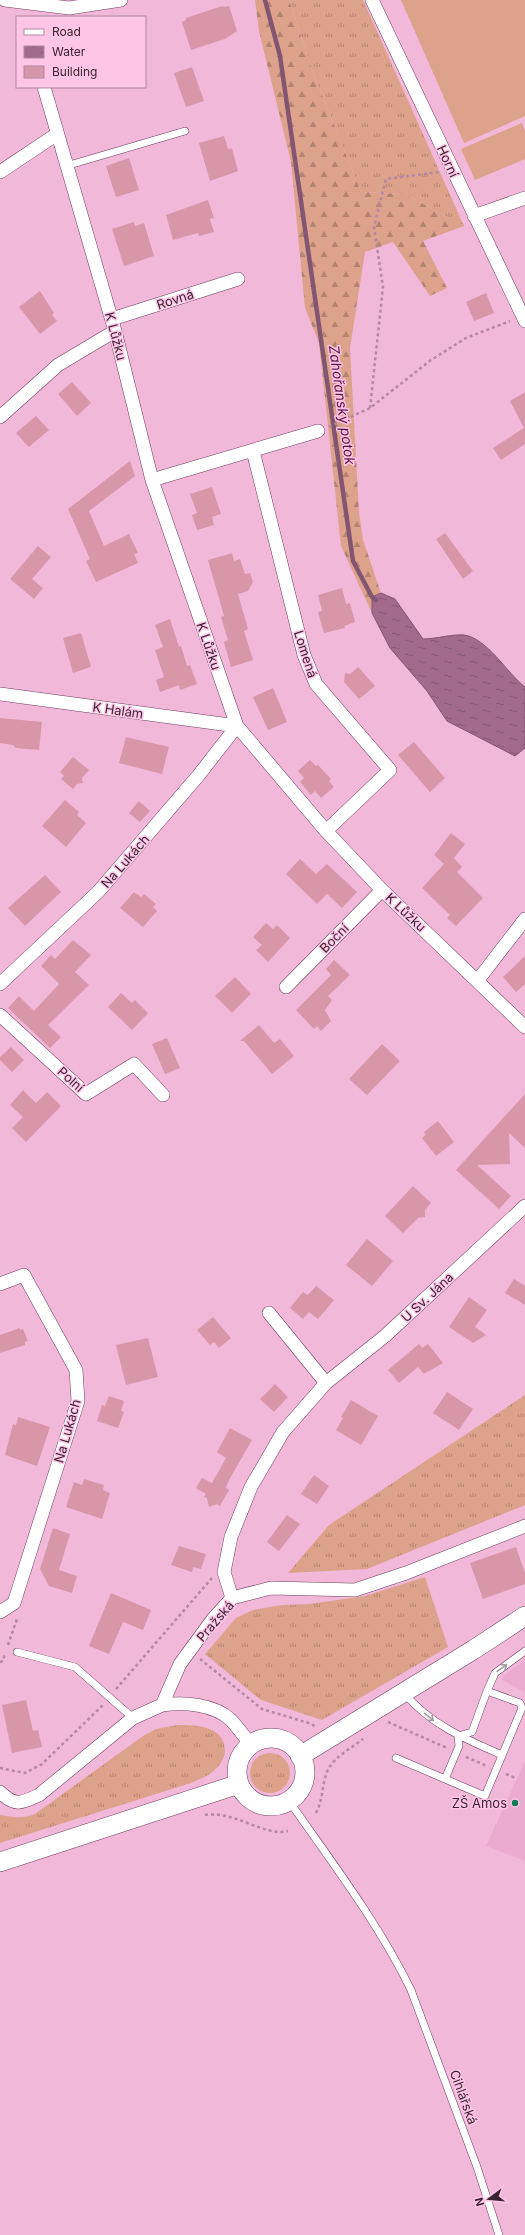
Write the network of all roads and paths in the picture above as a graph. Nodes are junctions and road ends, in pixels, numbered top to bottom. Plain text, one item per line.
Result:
1 (5, 0) edge
2 (121, 0) edge
3 (372, 0) edge
4 (37, 7) edge
5 (44, 88) edge
6 (185, 131) dead end
7 (57, 134) junction
8 (66, 166) junction
9 (452, 170) junction
10 (0, 172) edge
11 (525, 198) edge
12 (474, 216) junction
13 (238, 279) dead end
14 (524, 319) edge
15 (114, 325) junction
16 (370, 408) junction
17 (0, 417) edge
18 (318, 431) joint
19 (253, 451) junction
20 (152, 480) junction
21 (0, 694) edge
22 (237, 726) junction
23 (326, 831) junction
24 (382, 890) junction
25 (525, 919) edge
26 (478, 980) junction
27 (0, 984) edge
28 (286, 987) dead end
29 (0, 1015) edge
30 (525, 1027) edge
31 (163, 1095) dead end
32 (525, 1206) edge
33 (0, 1284) edge
34 (269, 1313) dead end
35 (326, 1384) junction
36 (525, 1526) edge
37 (224, 1572) junction
38 (232, 1598) junction
39 (0, 1612) edge
40 (525, 1616) edge
41 (190, 1651) junction
42 (525, 1651) edge
43 (17, 1652) dead end
44 (487, 1691) junction
45 (404, 1692) junction
46 (109, 1697) junction
47 (162, 1705) junction
48 (133, 1718) junction
49 (393, 1719) dead end
50 (382, 1726) dead end
51 (315, 1727) dead end
52 (370, 1735) dead end
53 (458, 1736) junction
54 (251, 1745) junction
55 (502, 1755) junction
56 (300, 1756) junction
57 (396, 1758) dead end
58 (0, 1768) edge
59 (445, 1779) junction
60 (239, 1784) junction
61 (4, 1796) edge
62 (288, 1801) junction
63 (316, 1813) dead end
64 (201, 1815) dead end
65 (288, 1831) dead end
66 (0, 1862) edge
67 (499, 2235) edge

1 - 4 street
2 - 4 street
3 - 9 street, Horní
5 - 7 street, K Lůžku
6 - 8 lane
7 - 8 street, K Lůžku
7 - 10 street
8 - 15 street, K Lůžku
9 - 12 street, Horní
9 - 16 path
11 - 12 street
12 - 14 street, Horní
13 - 15 street, Rovná
14 - 16 path
15 - 17 street, Rovná
15 - 20 street, K Lůžku
16 - 18 path
18 - 19 street
19 - 20 street
19 - 23 street, Lomená
20 - 22 street, K Lůžku
21 - 22 street, K Halám
22 - 23 street, K Lůžku
22 - 27 street, Na Lukách
23 - 24 street, K Lůžku
24 - 26 street, K Lůžku
24 - 28 street, Boční
25 - 26 street
26 - 30 street, K Lůžku
29 - 31 street, Polní
32 - 35 street, U Sv. Jána
33 - 39 street, Na Lukách
34 - 35 street
35 - 37 street, U Sv. Jána
36 - 38 street, Pražská
37 - 38 street, U Sv. Jána
37 - 46 path
38 - 41 street, Pražská
40 - 45 main road
41 - 47 street, Pražská
41 - 51 path
44 -> 42 lane
43 - 46 lane
44 - 53 lane
44 - 55 lane
45 -> 53 lane
45 - 56 main road
46 - 48 lane
46 - 58 path
47 - 48 street
47 - 54 street
48 - 61 street
49 - 50 path
52 - 63 path
53 - 55 lane
53 - 59 lane
54 - 56 main road
54 - 60 main road
55 - 59 lane
56 - 62 main road
57 - 59 lane
60 - 62 main road
60 - 66 main road
62 - 67 lane, Cihlářská
64 - 65 path

